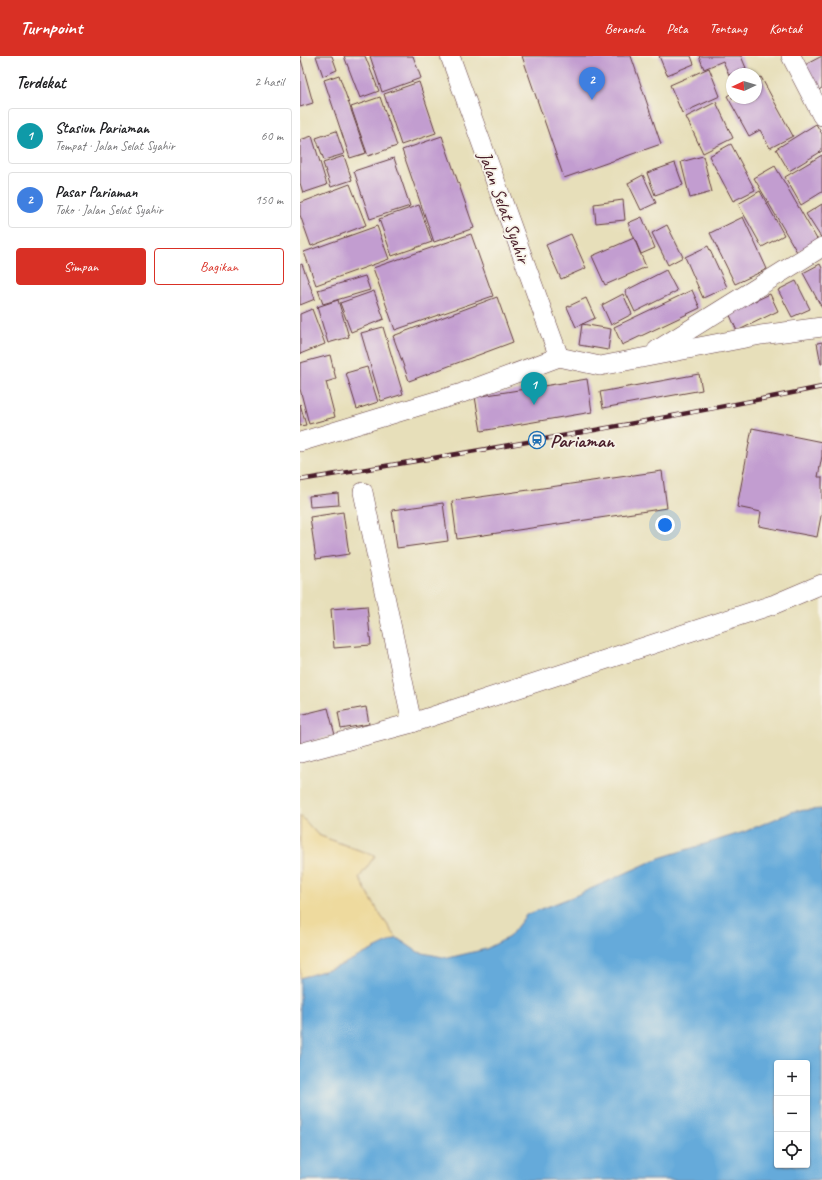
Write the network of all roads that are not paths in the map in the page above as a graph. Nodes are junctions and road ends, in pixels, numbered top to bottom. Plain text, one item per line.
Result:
1 (450, 56) edge
2 (791, 56) edge
3 (822, 116) edge
4 (822, 247) edge
5 (822, 327) edge
6 (647, 356) junction
7 (559, 358) junction
8 (300, 442) edge
9 (363, 492) dead end
10 (822, 584) edge
11 (412, 723) junction
12 (300, 753) edge

1 - 7 street, Jalan Selat Syahir
2 - 3 street
4 - 6 street
5 - 6 street
6 - 7 street
7 - 8 street
9 - 11 street
10 - 11 street
11 - 12 street

